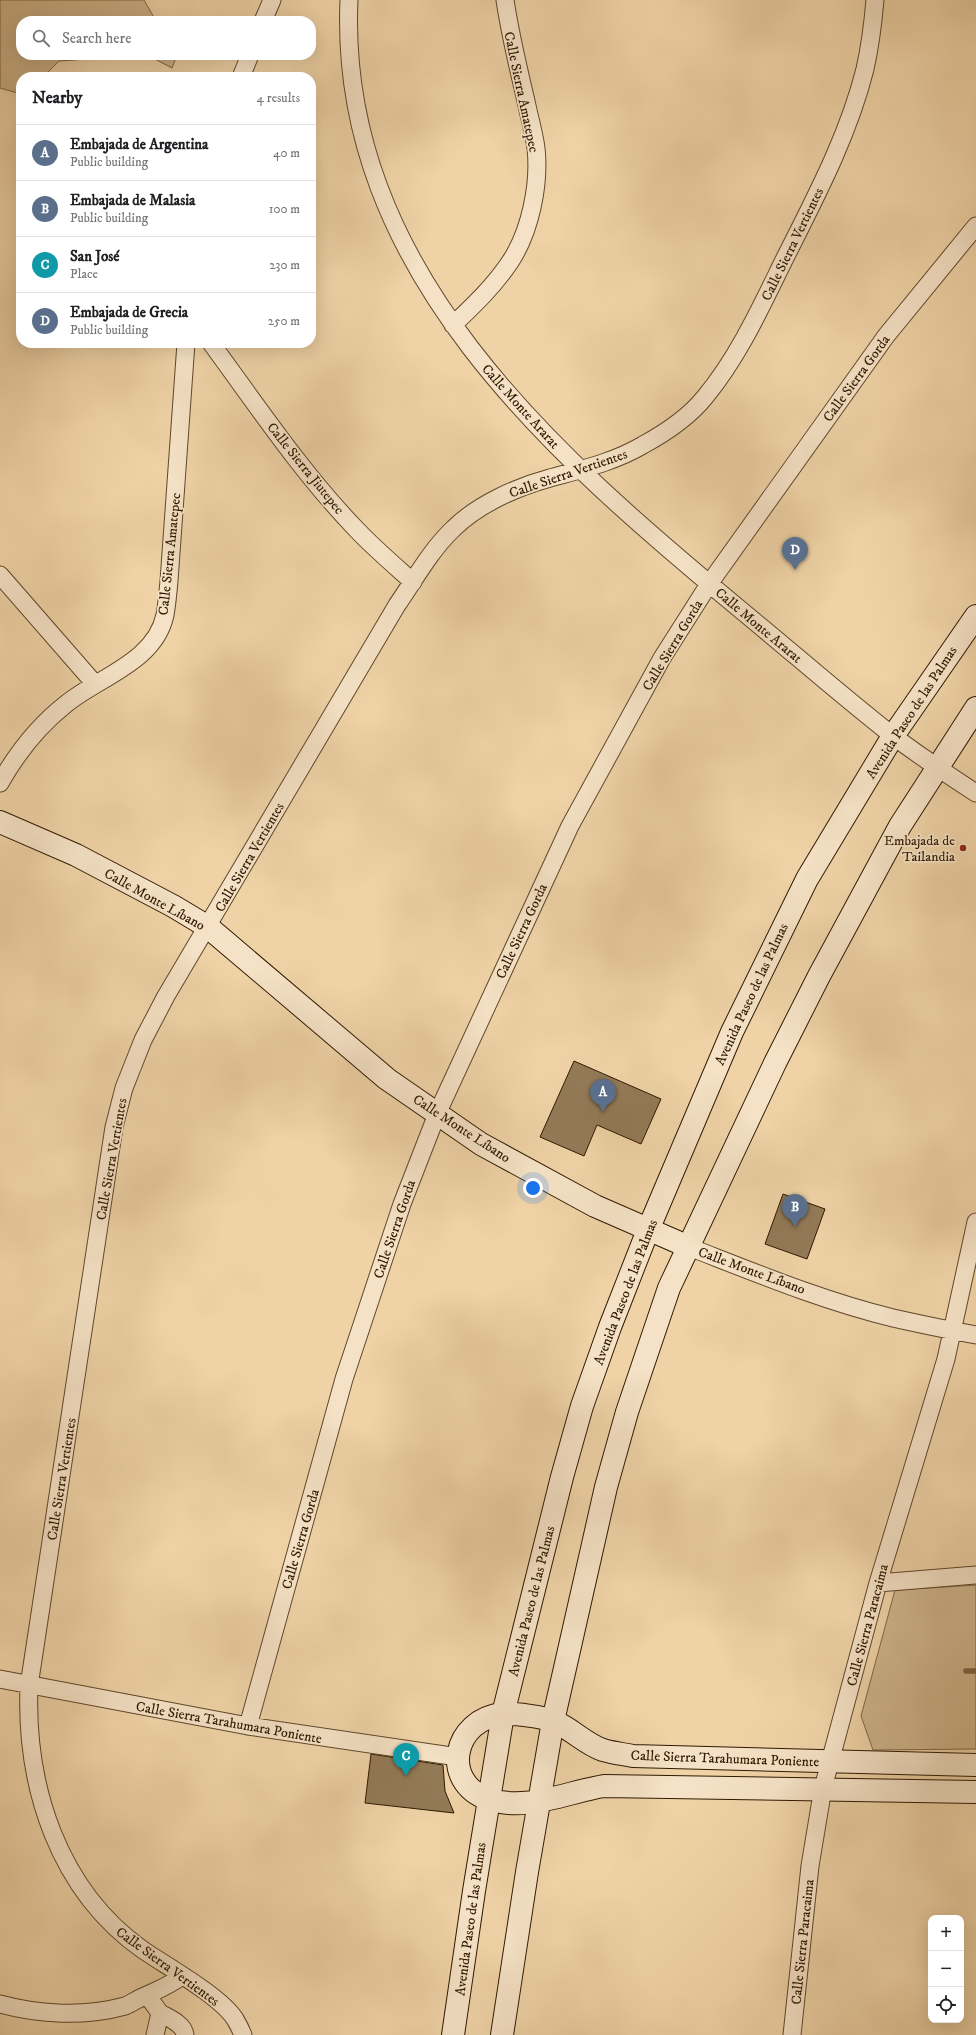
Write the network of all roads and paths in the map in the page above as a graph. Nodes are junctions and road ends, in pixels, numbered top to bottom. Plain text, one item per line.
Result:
1 (272, 0) edge
2 (348, 0) edge
3 (505, 0) edge
4 (875, 0) edge
5 (265, 16) edge
6 (248, 60) edge
7 (243, 72) edge
8 (976, 226) edge
9 (453, 325) junction
10 (186, 348) edge
11 (215, 348) edge
12 (581, 471) junction
13 (0, 575) edge
14 (413, 582) junction
15 (709, 584) junction
16 (976, 616) edge
17 (94, 684) junction
18 (976, 708) edge
19 (893, 736) junction
20 (938, 768) junction
21 (0, 783) edge
22 (976, 793) edge
23 (0, 822) edge
24 (208, 927) junction
25 (437, 1114) junction
26 (976, 1222) edge
27 (648, 1230) junction
28 (689, 1248) junction
29 (952, 1330) junction
30 (976, 1335) edge
31 (976, 1575) edge
32 (878, 1583) junction
33 (0, 1680) edge
34 (29, 1686) junction
35 (504, 1714) junction
36 (553, 1721) junction
37 (248, 1726) junction
38 (458, 1757) junction
39 (830, 1762) junction
40 (976, 1766) edge
41 (823, 1788) junction
42 (976, 1792) edge
43 (488, 1799) junction
44 (538, 1802) junction
45 (182, 1976) junction
46 (147, 1995) junction
47 (0, 2004) edge
48 (160, 2013) junction
49 (155, 2035) edge
50 (185, 2035) edge
51 (243, 2035) edge
52 (453, 2035) edge
53 (502, 2035) edge
54 (792, 2035) edge

1 - 5 street
2 - 9 street, Calle Monte Ararat
3 - 9 street, Calle Sierra Amatepec
4 - 12 street, Calle Sierra Vertientes
6 - 7 street
8 - 15 street, Calle Sierra Gorda
9 - 12 street, Calle Monte Ararat
10 - 17 street, Calle Sierra Amatepec
11 - 14 street, Calle Sierra Jiutepec
12 - 14 street, Calle Sierra Vertientes
12 - 15 street, Calle Monte Ararat
13 - 17 street
14 - 24 street, Calle Sierra Vertientes
15 - 19 street, Calle Monte Ararat
15 - 25 street, Calle Sierra Gorda
16 - 19 main road, Avenida Paseo de las Palmas
17 - 21 street, Calle Sierra Amatepec
18 - 20 main road
19 - 20 street, Calle Monte Ararat
19 - 27 main road, Avenida Paseo de las Palmas
20 - 22 street, Calle Monte Ararat
20 - 28 main road
23 - 24 main road, Calle Monte Líbano
24 - 25 main road, Calle Monte Líbano
24 - 34 street, Calle Sierra Vertientes
25 - 27 main road, Calle Monte Líbano
25 - 37 street, Calle Sierra Gorda
26 - 29 street, Calle Sierra Paracaima
27 - 28 main road, Calle Monte Líbano
27 - 35 main road, Avenida Paseo de las Palmas
28 - 29 street, Calle Monte Líbano
28 - 36 main road
29 - 30 street, Calle Monte Líbano
29 - 32 street, Calle Sierra Paracaima
31 - 32 street
32 - 39 street, Calle Sierra Paracaima
33 - 34 street, Calle Sierra Tarahumara Poniente
34 - 37 street, Calle Sierra Tarahumara Poniente
34 - 45 street, Calle Sierra Vertientes
35 - 36 main road, Calle Sierra Tarahumara Poniente
35 - 38 main road, Calle Sierra Tarahumara Poniente
35 - 43 main road, Avenida Paseo de las Palmas
36 - 39 main road, Calle Sierra Tarahumara Poniente
36 - 44 main road
37 - 38 street, Calle Sierra Tarahumara Poniente
38 - 43 main road, Calle Sierra Tarahumara Poniente
39 - 40 main road, Calle Sierra Tarahumara Poniente
39 - 41 street, Calle Sierra Paracaima
41 - 42 main road, Calle Sierra Tarahumara Poniente
41 - 44 main road, Calle Sierra Tarahumara Poniente
41 - 54 street, Calle Sierra Paracaima
43 - 44 main road, Calle Sierra Tarahumara Poniente
43 - 52 main road, Avenida Paseo de las Palmas
44 - 53 main road
45 - 46 street
45 - 51 street, Calle Sierra Vertientes
46 - 47 street
46 - 48 street
48 - 49 street
48 - 50 street

